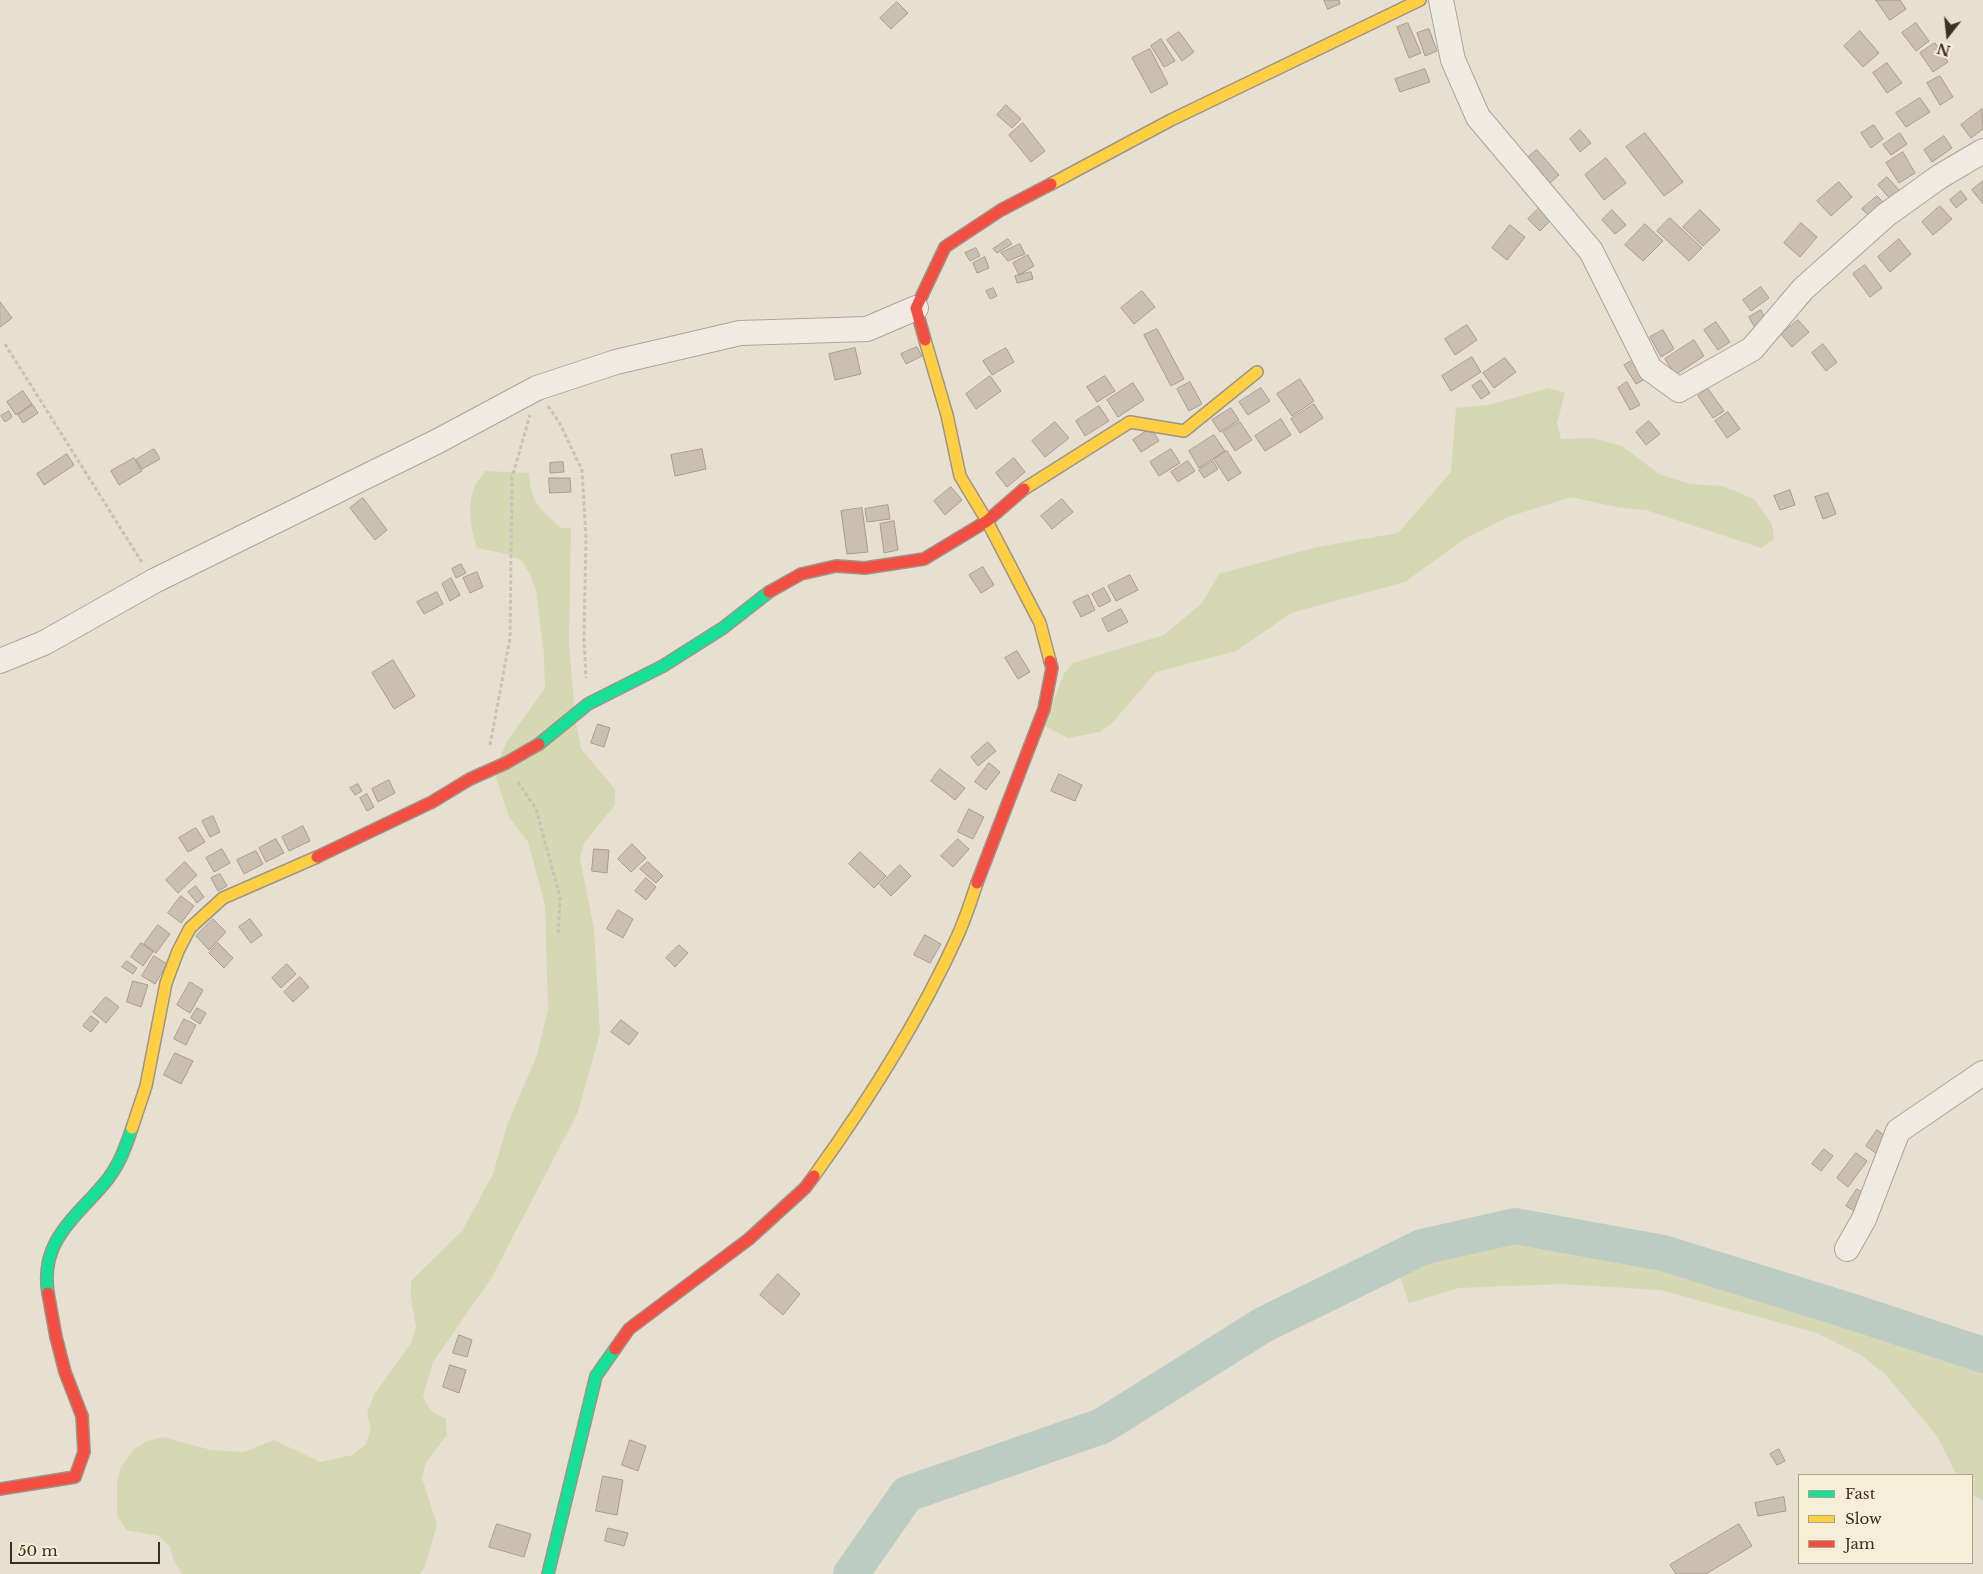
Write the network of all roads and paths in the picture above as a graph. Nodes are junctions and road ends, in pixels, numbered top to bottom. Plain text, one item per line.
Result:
1 (1420, 0) edge
2 (1441, 0) edge
3 (1983, 151) edge
4 (916, 308) junction
5 (5, 344) dead end
6 (1257, 372) dead end
7 (537, 388) junction
8 (987, 521) junction
9 (154, 581) junction
10 (0, 661) edge
11 (588, 704) junction
12 (506, 763) junction
13 (485, 772) junction
14 (558, 936) dead end
15 (1983, 1073) edge
16 (1847, 1249) dead end
17 (0, 1489) edge
18 (548, 1574) edge

1 - 4 street
2 - 3 street
4 - 7 street
4 - 8 street
5 - 9 path
6 - 8 street
7 - 9 street
7 - 11 path
7 - 13 path
8 - 11 street
8 - 18 street
9 - 10 street
11 - 12 street
12 - 13 street
12 - 14 path
13 - 17 street
15 - 16 street

